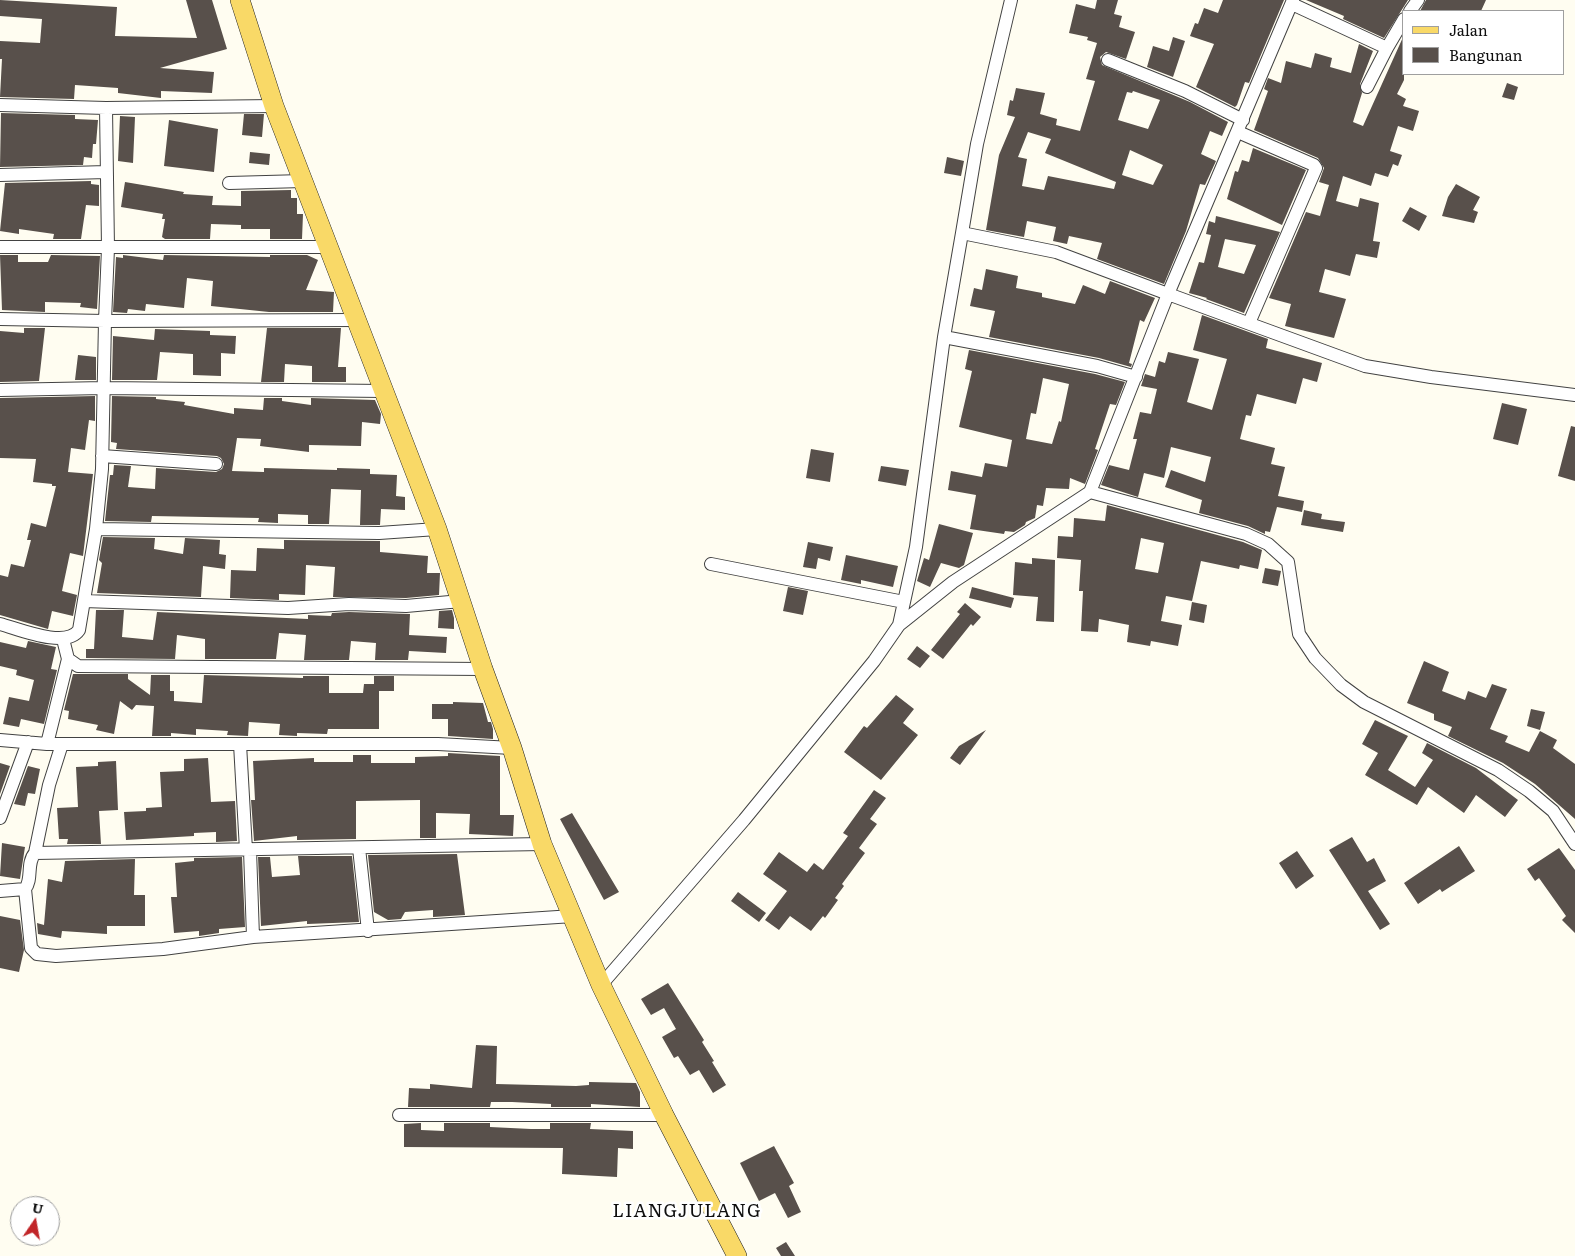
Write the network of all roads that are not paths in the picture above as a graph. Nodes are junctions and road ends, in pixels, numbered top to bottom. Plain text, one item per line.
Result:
1 (240, 0) edge
2 (1011, 0) edge
3 (1293, 2) edge
4 (1402, 22) edge
5 (1387, 48) junction
6 (1108, 60) dead end
7 (1368, 87) dead end
8 (0, 105) edge
9 (274, 106) junction
10 (106, 108) junction
11 (1241, 126) junction
12 (106, 172) junction
13 (0, 175) edge
14 (303, 181) junction
15 (229, 183) dead end
16 (962, 233) junction
17 (329, 247) junction
18 (0, 248) edge
19 (108, 248) junction
20 (1168, 294) junction
21 (0, 319) edge
22 (356, 320) junction
23 (105, 321) junction
24 (1250, 323) junction
25 (944, 337) junction
26 (1136, 377) junction
27 (104, 388) junction
28 (0, 390) edge
29 (384, 391) junction
30 (1575, 396) edge
31 (102, 456) junction
32 (216, 464) dead end
33 (1090, 492) junction
34 (96, 529) junction
35 (437, 529) junction
36 (712, 564) dead end
37 (84, 601) junction
38 (461, 601) junction
39 (904, 602) junction
40 (0, 624) edge
41 (899, 625) junction
42 (63, 639) junction
43 (68, 659) junction
44 (483, 668) junction
45 (0, 740) edge
46 (28, 742) junction
47 (47, 744) junction
48 (62, 744) junction
49 (240, 744) junction
50 (512, 748) junction
51 (0, 818) edge
52 (542, 844) junction
53 (1575, 844) edge
54 (359, 848) junction
55 (248, 850) junction
56 (35, 853) junction
57 (24, 889) junction
58 (0, 891) edge
59 (573, 916) junction
60 (368, 931) junction
61 (254, 937) junction
62 (601, 985) junction
63 (399, 1115) dead end
64 (664, 1115) junction
65 (737, 1256) edge

1 - 9 main road
2 - 16 street
3 - 5 street
3 - 11 street
4 - 5 street
5 - 7 street
6 - 11 street
8 - 10 street
9 - 10 street
9 - 14 main road
10 - 12 street
11 - 20 street
11 - 24 street
12 - 13 street
12 - 19 street
14 - 15 street
14 - 17 main road
16 - 20 street
16 - 25 street
17 - 19 street
17 - 22 main road
18 - 19 street
19 - 23 street
20 - 24 street
20 - 26 street
21 - 23 street
22 - 23 street
22 - 29 main road
23 - 27 street
24 - 30 street
25 - 26 street
25 - 39 street
26 - 33 street
27 - 28 street
27 - 29 street
27 - 31 street
29 - 35 main road
31 - 32 street
31 - 34 street
33 - 41 street
33 - 53 street
34 - 35 street
34 - 37 street
35 - 38 main road
36 - 39 street
37 - 38 street
37 - 42 street
38 - 44 main road
39 - 41 street
40 - 42 street
41 - 62 street
42 - 43 street
43 - 44 street
43 - 47 street
44 - 50 main road
45 - 46 street
46 - 47 street
46 - 51 street
47 - 48 street
48 - 49 street
48 - 56 street
49 - 50 street
49 - 55 street
50 - 52 main road
52 - 54 street
52 - 59 main road
54 - 55 street
54 - 60 street
55 - 56 street
55 - 61 street
56 - 57 street
57 - 58 street
57 - 61 street
59 - 60 street
59 - 62 main road
60 - 61 street
62 - 64 main road
63 - 64 street
64 - 65 main road

